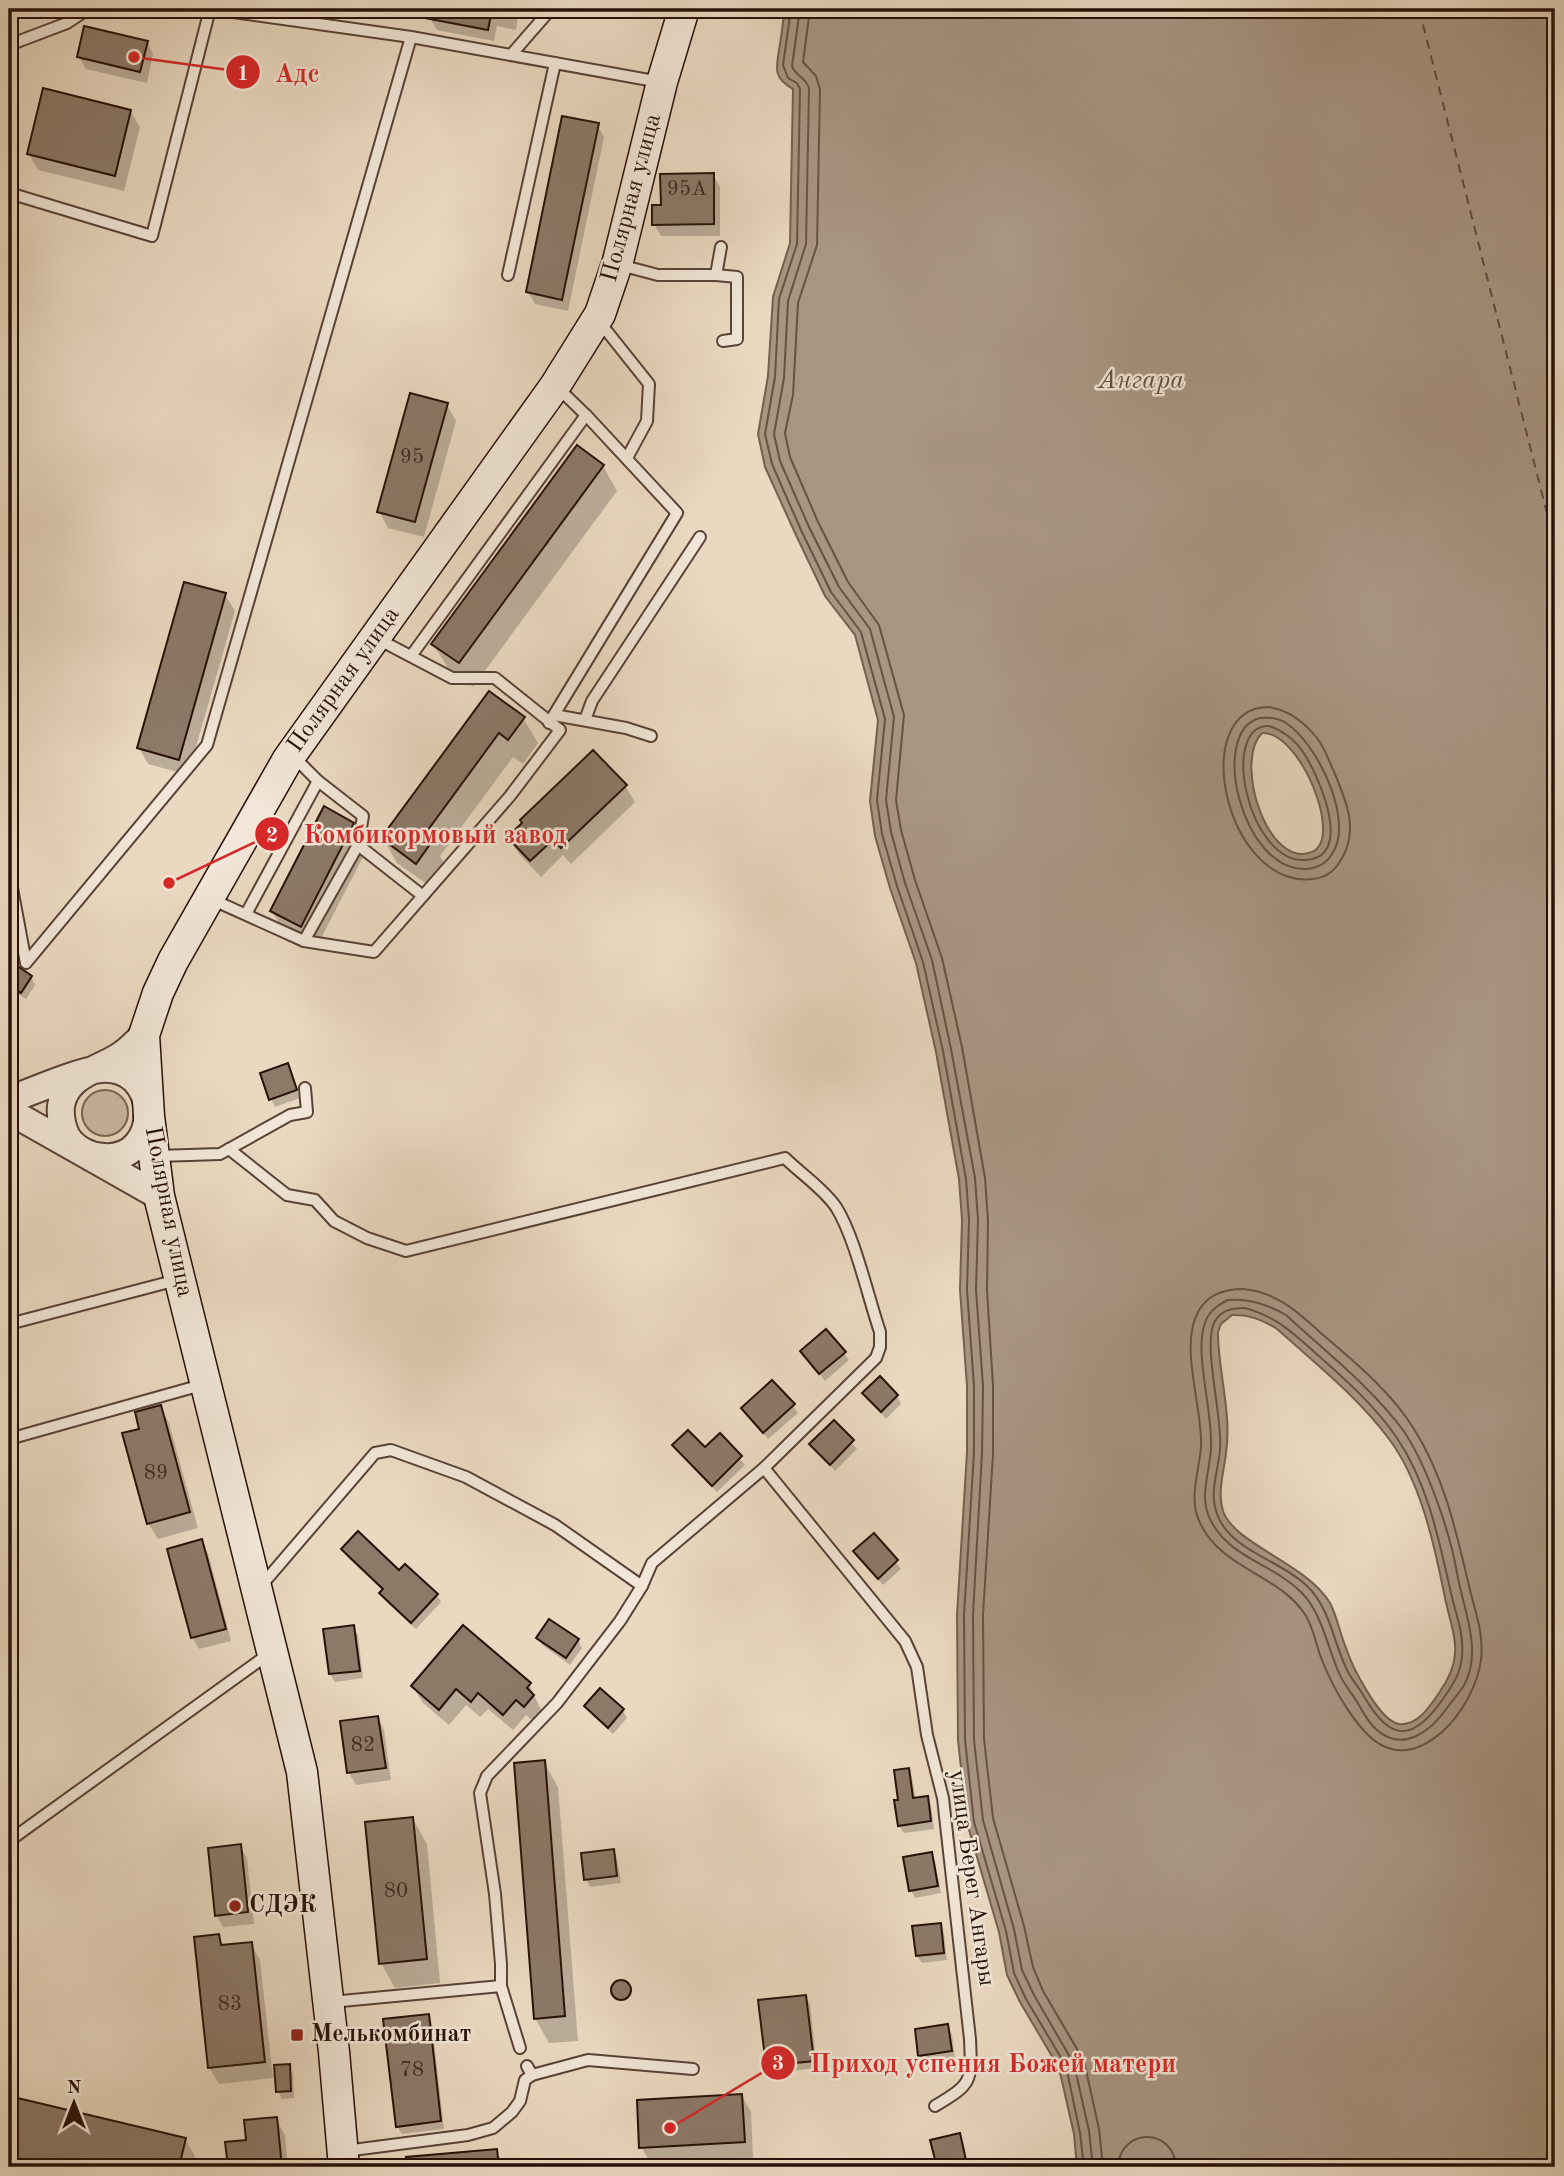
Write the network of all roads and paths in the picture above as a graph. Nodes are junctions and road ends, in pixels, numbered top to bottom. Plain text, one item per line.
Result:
1 (88, 9) edge
2 (211, 9) edge
3 (551, 9) edge
4 (676, 14) edge
5 (411, 37) junction
6 (9, 45) edge
7 (511, 55) junction
8 (555, 63) junction
9 (664, 77) junction
10 (9, 192) edge
11 (721, 247) dead end
12 (617, 264) junction
13 (508, 275) dead end
14 (716, 275) junction
15 (597, 318) junction
16 (723, 341) dead end
17 (555, 386) junction
18 (586, 415) junction
19 (626, 458) junction
20 (700, 537) dead end
21 (375, 637) junction
22 (411, 656) junction
23 (552, 719) junction
24 (585, 720) junction
25 (651, 736) dead end
26 (291, 754) junction
27 (318, 781) junction
28 (358, 845) junction
29 (9, 872) edge
30 (423, 897) junction
31 (209, 898) junction
32 (246, 914) junction
33 (304, 941) junction
34 (144, 1035) junction
35 (87, 1073) junction
36 (305, 1088) dead end
37 (9, 1100) edge
38 (9, 1111) edge
39 (149, 1116) junction
40 (229, 1149) junction
41 (80, 1150) junction
42 (154, 1156) junction
43 (159, 1196) junction
44 (180, 1279) junction
45 (9, 1324) edge
46 (206, 1384) junction
47 (9, 1438) edge
48 (764, 1468) junction
49 (642, 1586) junction
50 (257, 1591) junction
51 (272, 1652) junction
52 (9, 1841) edge
53 (500, 1986) junction
54 (328, 2002) junction
55 (520, 2048) dead end
56 (693, 2069) dead end
57 (935, 2106) dead end
58 (343, 2159) edge

1 - 6 lane
2 - 5 lane
2 - 10 lane
3 - 7 lane
4 - 9 main road, Полярная улица
5 - 7 lane
5 - 29 lane
7 - 8 lane
8 - 9 lane
8 - 13 lane
9 - 12 main road, Полярная улица
11 - 14 lane
12 - 14 lane
12 - 15 main road, Полярная улица
14 - 16 lane
15 - 17 main road, Полярная улица
15 - 19 lane
17 - 18 lane
17 - 21 main road, Полярная улица
18 - 19 lane
18 - 22 lane
19 - 23 lane
20 - 24 lane
21 - 22 lane
21 - 26 main road, Полярная улица
22 - 23 lane
23 - 24 lane
23 - 30 lane
24 - 25 lane
26 - 27 lane
26 - 31 main road, Полярная улица
27 - 28 lane
27 - 32 lane
28 - 30 lane
28 - 33 lane
30 - 33 lane
31 - 32 lane
31 - 34 main road, Полярная улица
32 - 33 lane
34 - 35 street
34 - 39 main road, Полярная улица
35 - 37 street
35 - 39 street
35 - 41 street
36 - 40 lane
38 - 41 street
39 - 41 street
39 - 42 main road, Полярная улица
40 - 42 lane
40 - 48 lane
41 - 43 street
42 - 43 main road, Полярная улица
43 - 44 main road, Полярная улица
44 - 45 lane
44 - 46 main road, Полярная улица
46 - 47 lane
46 - 50 main road, Полярная улица
48 - 49 lane
48 - 57 lane, улица Берег Ангары
49 - 50 lane
49 - 53 lane
50 - 51 main road, Полярная улица
51 - 52 lane
51 - 54 main road, Полярная улица
53 - 54 lane
53 - 55 lane
54 - 58 main road, Полярная улица
56 - 58 lane

